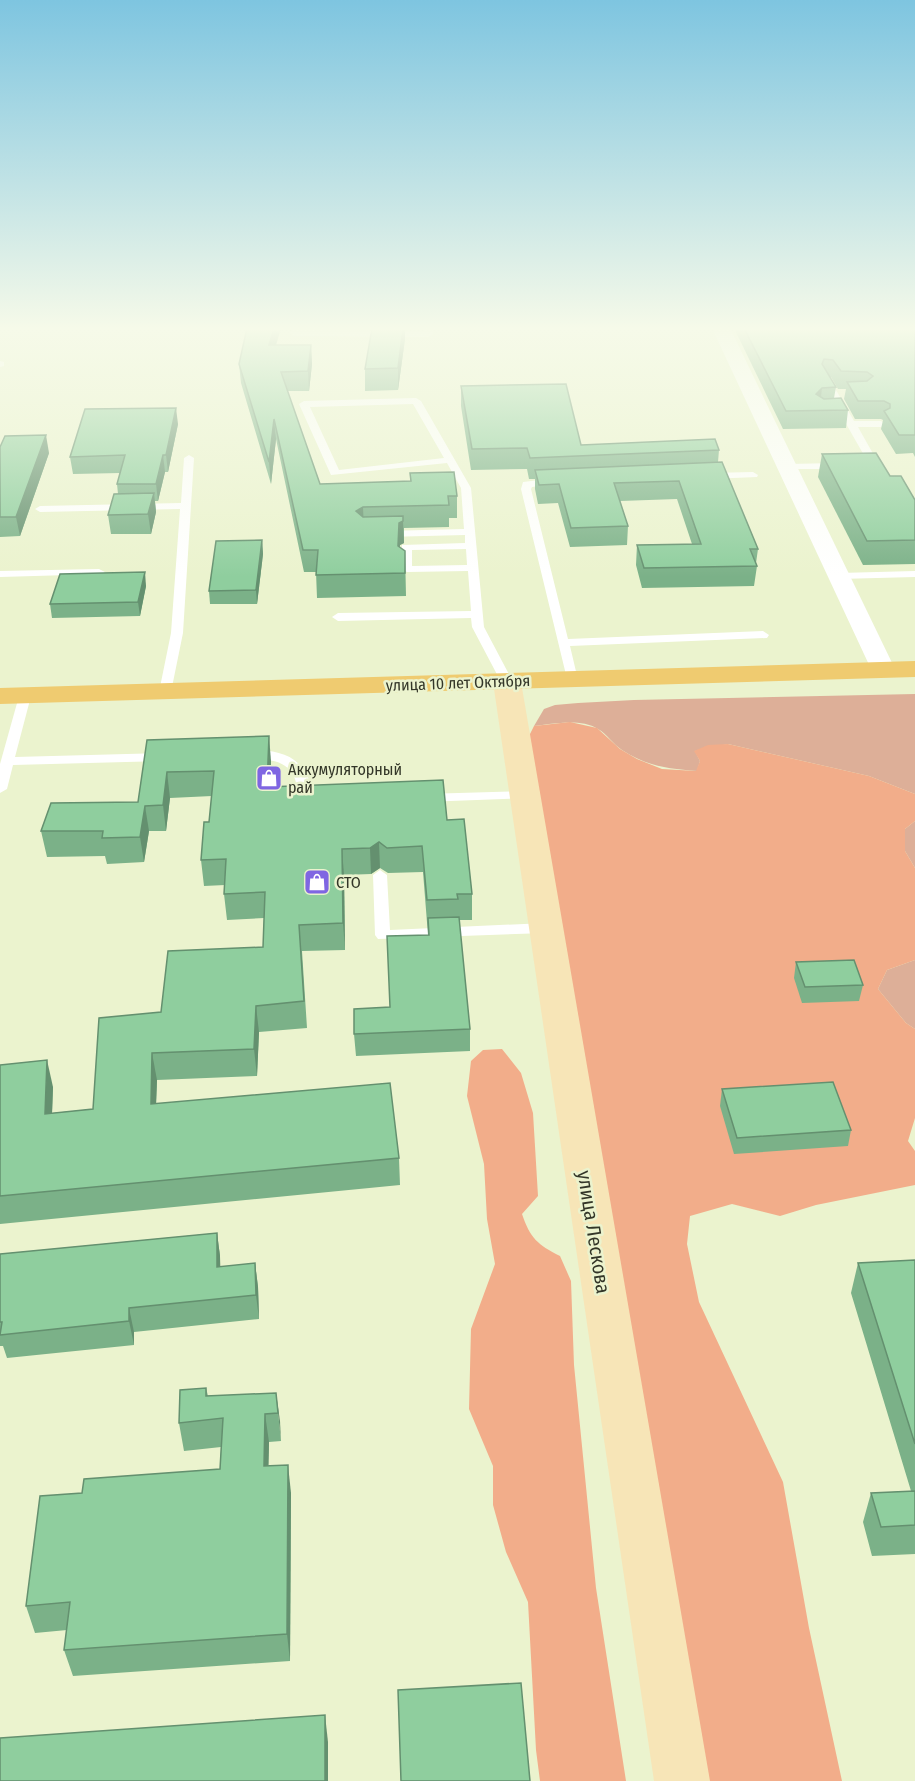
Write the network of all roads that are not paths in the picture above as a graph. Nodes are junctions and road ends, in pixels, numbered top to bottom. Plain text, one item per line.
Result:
1 (307, 411) edge
2 (422, 411) edge
3 (768, 411) edge
4 (839, 411) edge
5 (881, 423) edge
6 (851, 424) junction
7 (189, 458) dead end
8 (450, 460) junction
9 (844, 466) edge
10 (865, 466) edge
11 (787, 467) junction
12 (753, 475) dead end
13 (696, 477) edge
14 (570, 481) edge
15 (186, 506) junction
16 (40, 509) dead end
17 (469, 532) junction
18 (375, 534) edge
19 (471, 546) junction
20 (473, 568) junction
21 (99, 572) edge
22 (0, 574) edge
23 (915, 574) edge
24 (838, 576) junction
25 (477, 614) junction
26 (338, 617) dead end
27 (763, 635) dead end
28 (563, 643) junction
29 (883, 669) junction
30 (915, 669) edge
31 (572, 680) junction
32 (507, 682) junction
33 (165, 692) junction
34 (13, 696) edge
35 (238, 755) edge
36 (180, 756) edge
37 (8, 760) junction
38 (0, 789) edge
39 (525, 795) junction
40 (411, 799) edge
41 (319, 802) edge
42 (380, 875) dead end
43 (546, 928) junction
44 (682, 1781) edge

1 - 8 lane
2 - 8 lane
3 - 11 street
4 - 6 lane
5 - 6 lane
6 - 10 lane
7 - 15 lane
8 - 17 lane
9 - 11 lane
11 - 24 street
12 - 13 lane
14 - 28 lane
15 - 16 lane
15 - 33 lane
17 - 18 lane
17 - 19 lane
19 - 20 lane
19 - 20 lane
20 - 25 lane
21 - 22 lane
23 - 24 lane
24 - 29 street
25 - 26 lane
25 - 32 lane
27 - 28 lane
28 - 31 lane
29 - 30 main road, улица 10 лет Октября
29 - 31 main road, улица 10 лет Октября
31 - 32 main road, улица 10 лет Октября
32 - 33 main road, улица 10 лет Октября
32 - 39 main road, улица Лескова
33 - 34 main road, улица 10 лет Октября
34 - 37 lane
35 - 41 lane
36 - 37 lane
37 - 38 lane
39 - 40 lane
39 - 43 main road, улица Лескова
42 - 43 lane
43 - 44 main road, улица Лескова

